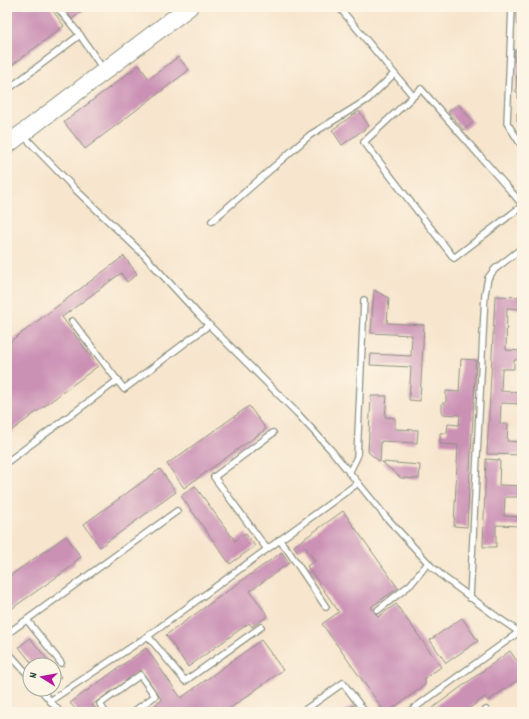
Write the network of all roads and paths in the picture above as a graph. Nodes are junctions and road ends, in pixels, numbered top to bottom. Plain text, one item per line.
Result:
1 (57, 7) edge
2 (189, 7) edge
3 (338, 7) edge
4 (512, 7) edge
5 (80, 35) junction
6 (105, 70) junction
7 (394, 74) junction
8 (7, 90) edge
9 (413, 96) junction
10 (22, 134) junction
11 (7, 145) edge
12 (522, 146) edge
13 (522, 205) edge
14 (212, 221) dead end
15 (522, 248) edge
16 (364, 300) dead end
17 (72, 321) dead end
18 (209, 324) junction
19 (118, 380) junction
20 (273, 433) dead end
21 (7, 462) edge
22 (349, 473) junction
23 (358, 483) junction
24 (177, 511) dead end
25 (279, 540) junction
26 (267, 549) junction
27 (428, 563) junction
28 (470, 598) junction
29 (326, 607) dead end
30 (378, 610) dead end
31 (27, 620) junction
32 (261, 627) dead end
33 (521, 633) edge
34 (7, 634) edge
35 (148, 636) junction
36 (7, 651) edge
37 (57, 657) edge
38 (22, 668) edge
39 (47, 697) edge
40 (50, 701) junction
41 (60, 712) edge
42 (105, 712) edge
43 (133, 712) edge
44 (302, 712) edge
45 (365, 712) edge
46 (409, 712) edge

1 - 5 lane
2 - 6 main road
3 - 7 lane
4 - 12 lane
5 - 6 lane
5 - 8 lane
6 - 10 main road
7 - 9 lane
7 - 14 lane
9 - 13 lane
9 - 13 lane
10 - 11 main road
10 - 18 lane
15 - 28 lane
16 - 22 lane
17 - 19 lane
18 - 19 lane
18 - 22 lane
19 - 21 lane
20 - 26 lane
22 - 23 lane
23 - 25 lane
23 - 27 lane
24 - 31 lane
25 - 26 lane
25 - 29 lane
26 - 35 lane
27 - 28 lane
27 - 30 lane
28 - 33 lane
31 - 34 lane
31 - 37 lane
32 - 35 lane
33 - 46 lane
35 - 40 lane
36 - 38 lane
39 - 40 lane
40 - 41 lane
42 - 43 lane
44 - 45 lane

